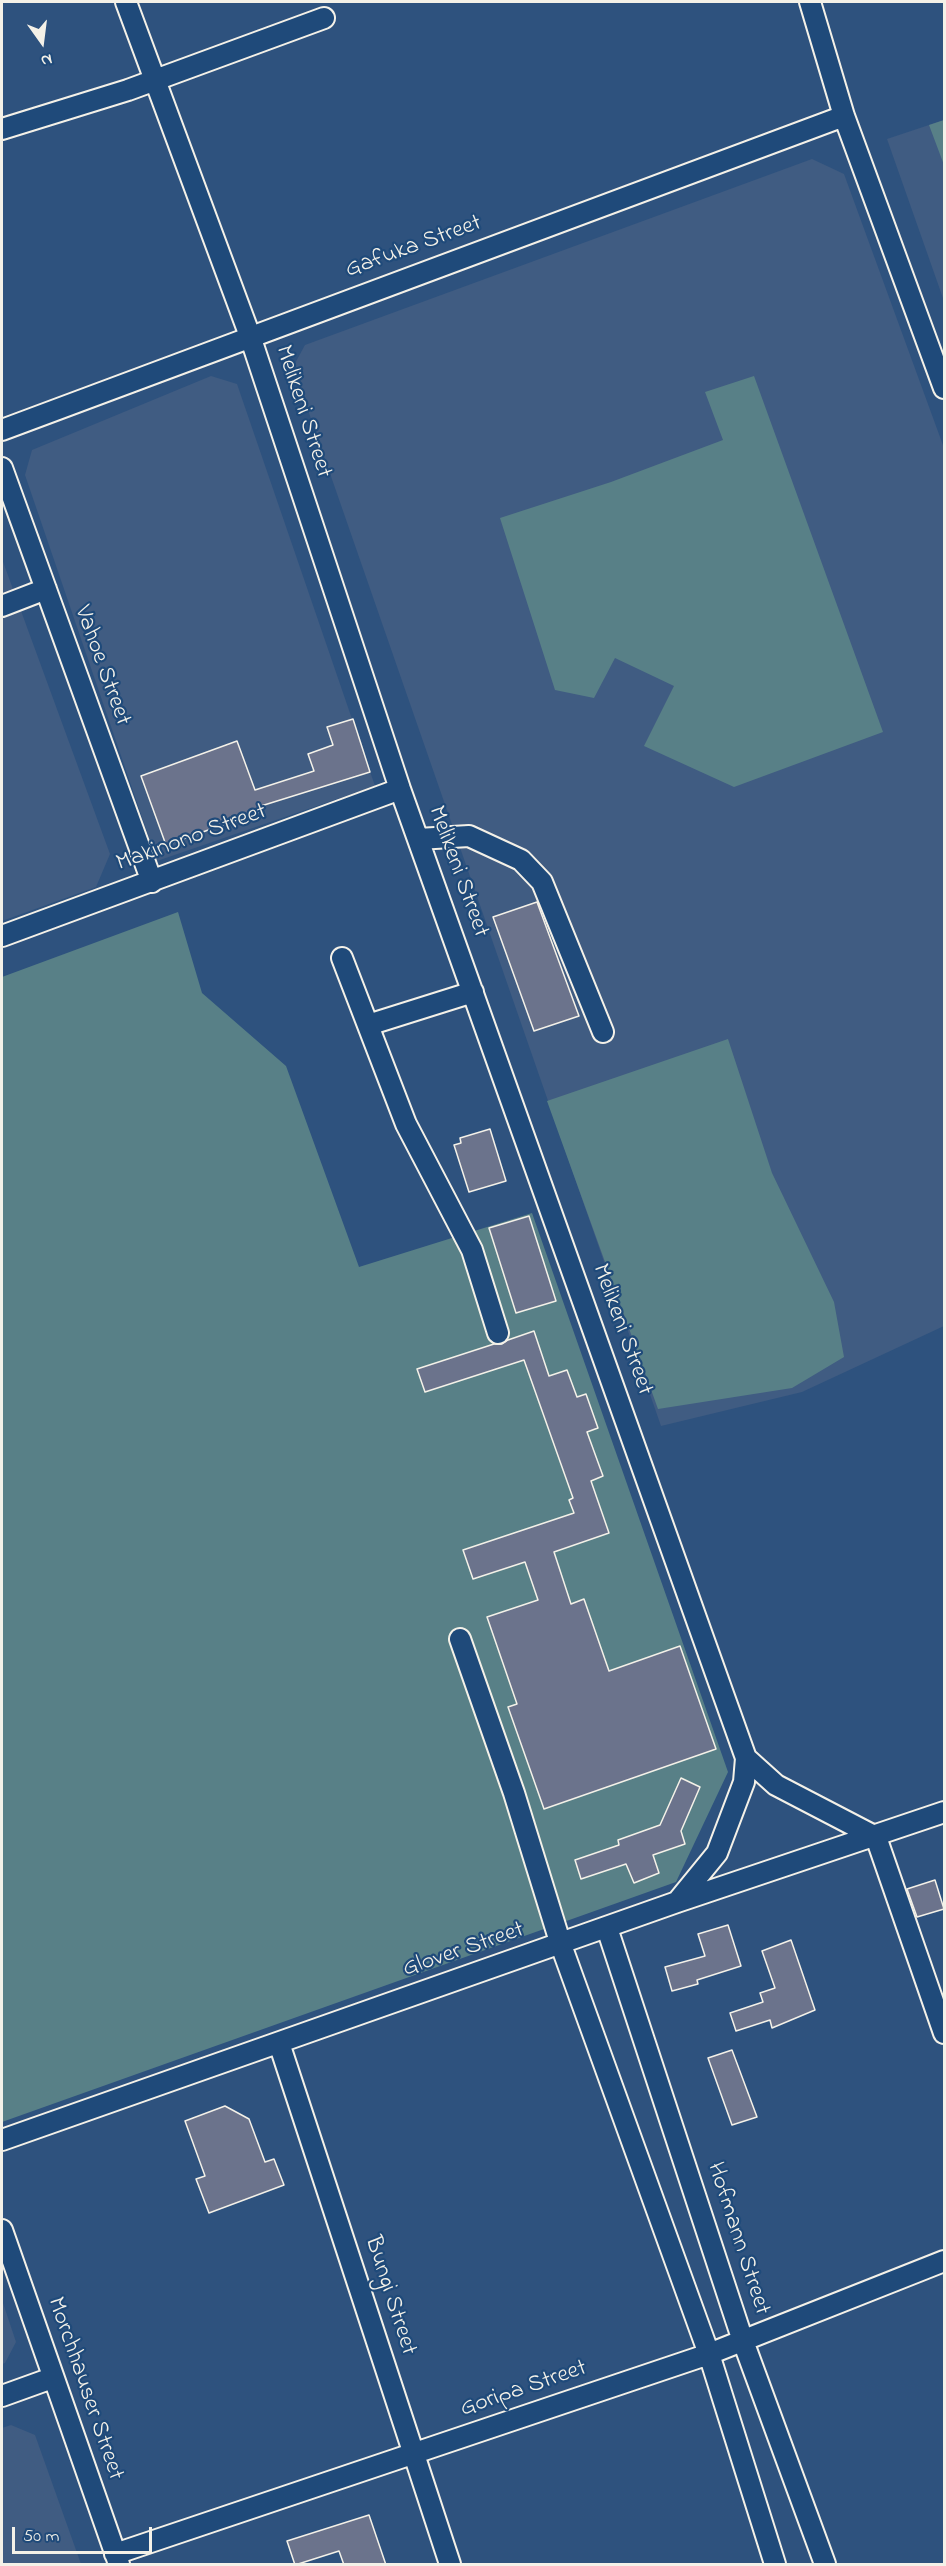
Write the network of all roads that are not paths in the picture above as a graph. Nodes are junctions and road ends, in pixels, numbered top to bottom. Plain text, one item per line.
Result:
1 (126, 2) edge
2 (810, 2) edge
3 (324, 18) dead end
4 (155, 78) junction
5 (844, 116) junction
6 (2, 129) edge
7 (250, 336) junction
8 (938, 351) edge
9 (945, 388) edge
10 (2, 430) edge
11 (2, 468) edge
12 (46, 589) junction
13 (2, 606) edge
14 (400, 789) junction
15 (418, 838) junction
16 (152, 882) junction
17 (2, 936) edge
18 (342, 958) dead end
19 (473, 992) junction
20 (368, 1025) junction
21 (603, 1032) dead end
22 (498, 1333) dead end
23 (460, 1639) dead end
24 (746, 1758) junction
25 (945, 1812) edge
26 (876, 1837) junction
27 (677, 1902) junction
28 (607, 1928) junction
29 (561, 1944) junction
30 (945, 2033) edge
31 (279, 2043) junction
32 (2, 2140) edge
33 (2, 2230) edge
34 (945, 2261) edge
35 (743, 2341) junction
36 (709, 2354) junction
37 (52, 2378) junction
38 (2, 2396) edge
39 (414, 2454) junction
40 (117, 2559) edge
41 (450, 2565) edge
42 (775, 2565) edge
43 (825, 2565) edge

1 - 4 street, Melikeni Street
2 - 5 street
3 - 4 street
4 - 6 street
4 - 7 street, Melikeni Street
5 - 7 street, Gafuka Street
5 - 8 street
7 - 10 street, Gafuka Street
7 - 14 street, Melikeni Street
8 - 9 street
11 - 12 street, Vahoe Street
12 - 13 street
12 - 16 street, Vahoe Street
14 - 15 street, Melikeni Street
14 - 16 street, Makinono Street
15 - 19 street, Melikeni Street
15 - 21 street
16 - 17 street, Makinono Street
18 - 20 street
19 - 20 street
19 - 24 street, Melikeni Street
20 - 22 street
23 - 29 street
24 - 26 street, Melikeni Street
24 - 27 street, Melikeni Street
25 - 26 street, Glover Street
26 - 27 street, Glover Street
26 - 30 street
27 - 28 street, Glover Street
28 - 29 street, Glover Street
28 - 35 street, Hofmann Street
29 - 31 street, Glover Street
29 - 36 street
31 - 32 street, Glover Street
31 - 39 street, Bungi Street
33 - 37 street, Morchhauser Street
34 - 35 street, Goripa Street
35 - 36 street, Goripa Street
35 - 43 street, Hofmann Street
36 - 39 street, Goripa Street
36 - 42 street
37 - 38 street
37 - 40 street, Morchhauser Street
39 - 40 street, Goripa Street
39 - 41 street, Bungi Street

